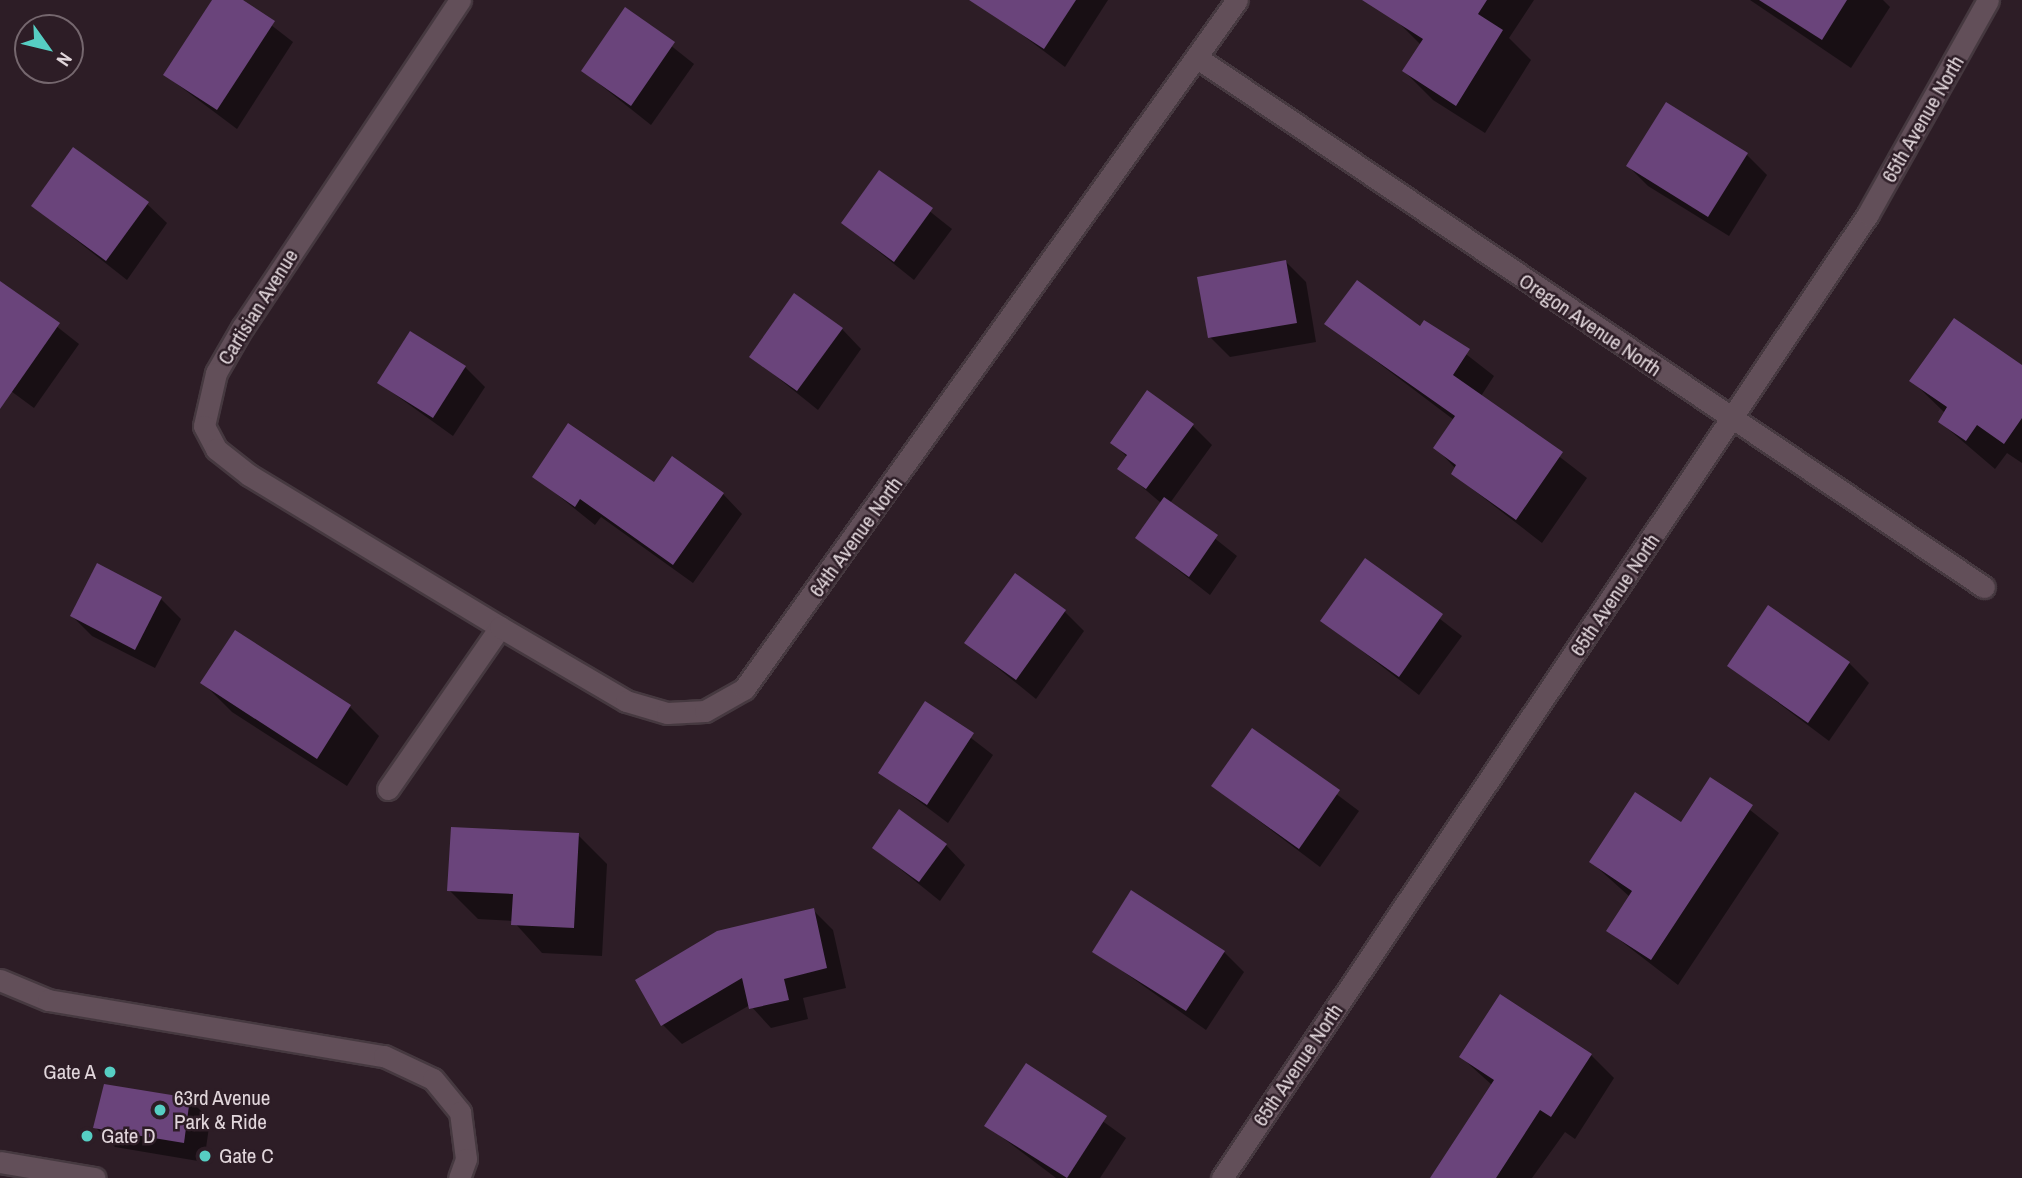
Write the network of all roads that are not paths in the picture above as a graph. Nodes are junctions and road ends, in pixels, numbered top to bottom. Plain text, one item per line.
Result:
1 (460, 0) edge
2 (1237, 0) edge
3 (1988, 0) edge
4 (1199, 59) junction
5 (1731, 421) junction
6 (1984, 587) dead end
7 (500, 627) junction
8 (388, 789) dead end
9 (0, 980) edge
10 (0, 1162) edge
11 (95, 1178) edge
12 (459, 1178) edge
13 (1222, 1178) edge

1 - 7 street, Cartisian Avenue
2 - 4 street, 64th Avenue North
3 - 5 street, 65th Avenue North
4 - 5 street, Oregon Avenue North
4 - 7 street, 64th Avenue North
5 - 6 street, Oregon Avenue North
5 - 13 street, 65th Avenue North
7 - 8 street
9 - 12 street
10 - 11 street

